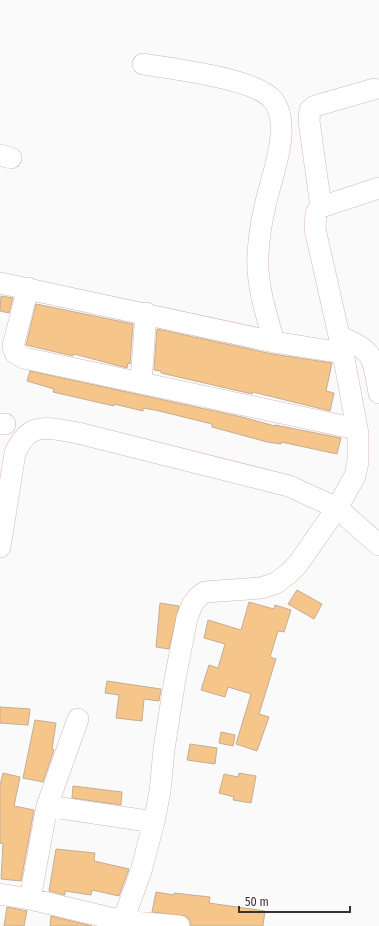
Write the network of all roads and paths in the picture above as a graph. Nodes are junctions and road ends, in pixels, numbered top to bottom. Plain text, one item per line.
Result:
1 (143, 64) dead end
2 (374, 89) dead end
3 (379, 188) edge
4 (321, 207) junction
5 (0, 283) edge
6 (28, 288) junction
7 (146, 313) junction
8 (274, 342) junction
9 (341, 344) junction
10 (141, 382) junction
11 (379, 393) edge
12 (357, 429) junction
13 (337, 508) junction
14 (379, 545) edge
15 (0, 547) edge
16 (78, 719) dead end
17 (47, 806) junction
18 (154, 822) junction
19 (0, 894) edge
20 (30, 899) junction
21 (119, 922) edge
22 (179, 926) edge

1 - 8 street
2 - 4 street
3 - 4 street
4 - 9 street
5 - 6 street
6 - 7 street
6 - 10 street
7 - 8 street
7 - 10 street
8 - 9 street
9 - 11 street
9 - 12 street
10 - 12 street
12 - 13 street
13 - 14 street
13 - 15 street
13 - 18 street
16 - 17 street
17 - 18 street
17 - 20 street
18 - 21 street
19 - 20 street
20 - 21 street
21 - 22 street

